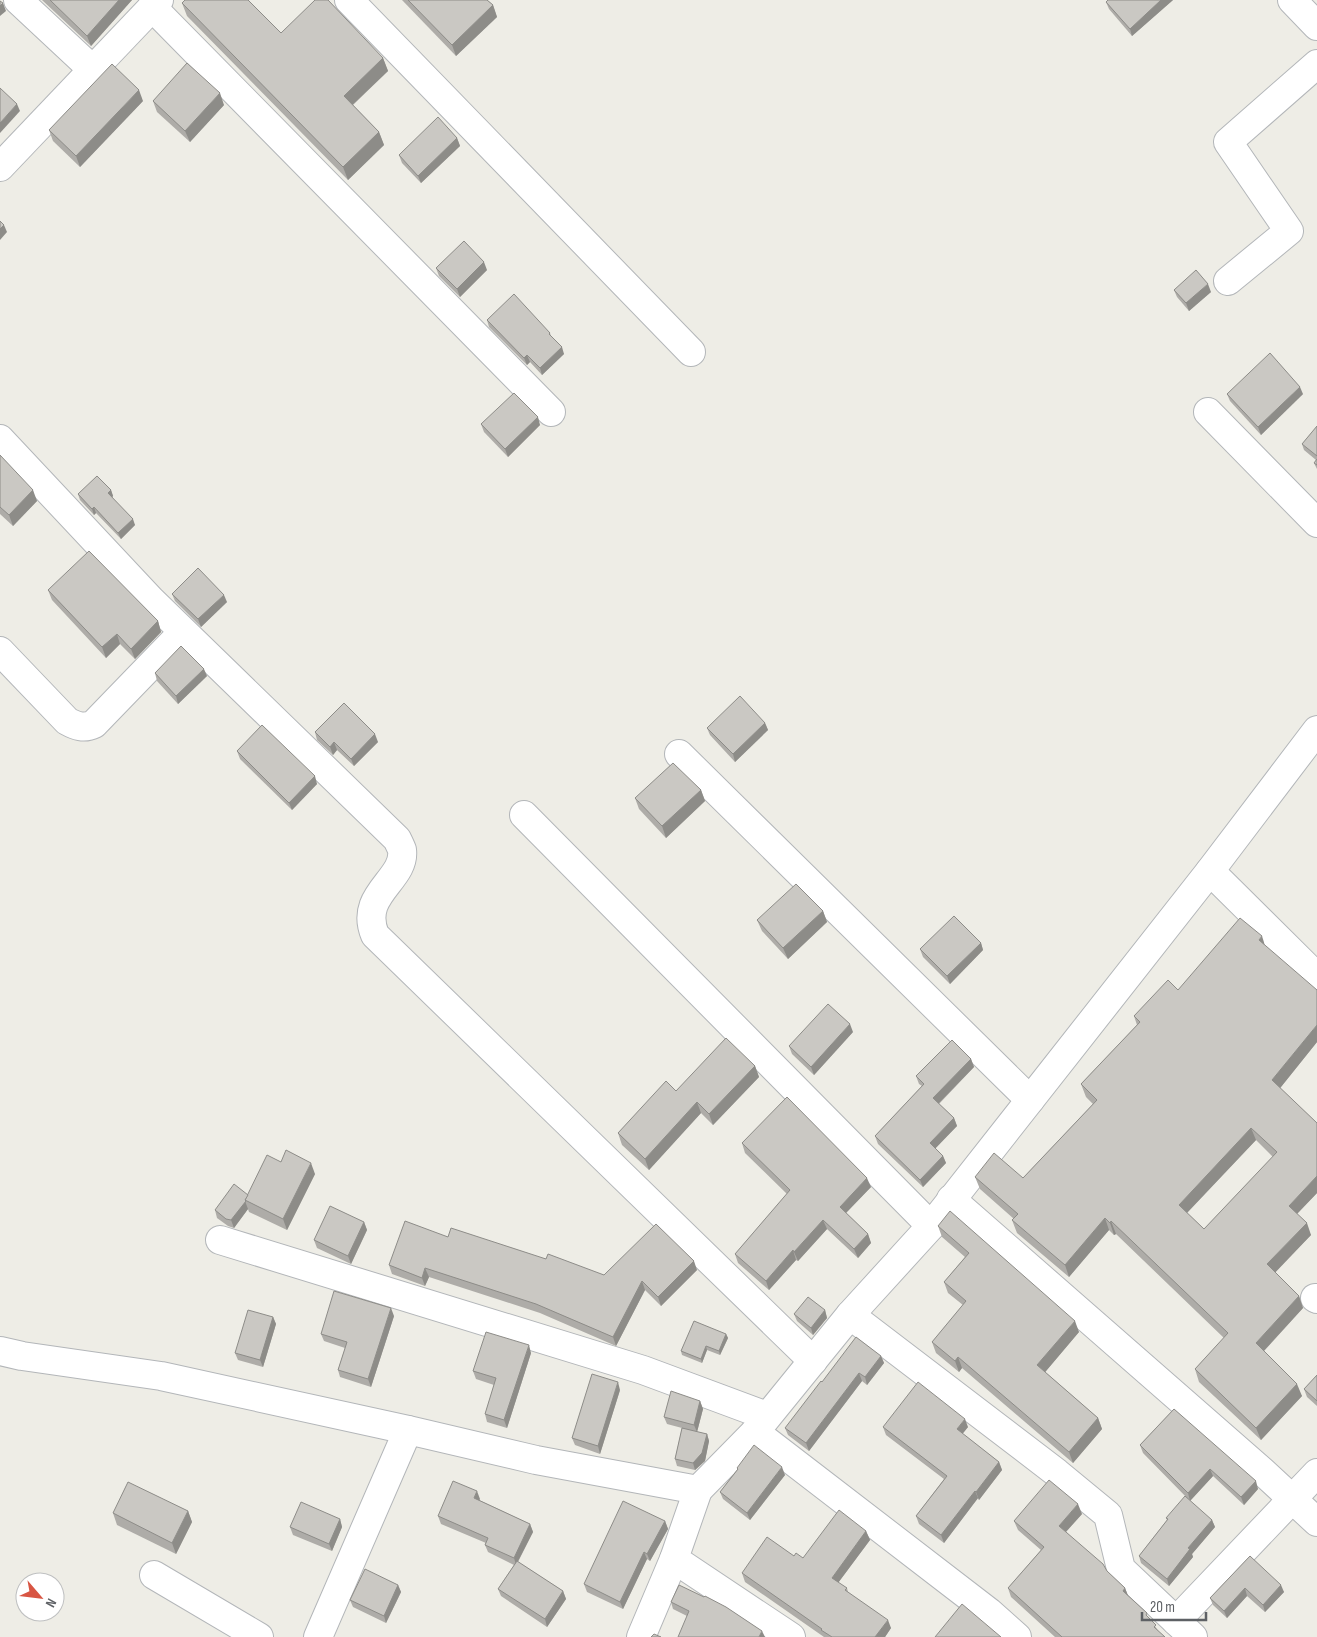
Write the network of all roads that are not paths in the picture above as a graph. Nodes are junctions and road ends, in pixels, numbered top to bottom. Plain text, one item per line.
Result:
1 (18, 0) edge
2 (349, 0) edge
3 (1292, 0) edge
4 (156, 3) edge
5 (1317, 26) edge
6 (1317, 64) edge
7 (93, 70) junction
8 (0, 168) edge
9 (1228, 281) dead end
10 (691, 352) dead end
11 (551, 412) dead end
12 (1208, 412) dead end
13 (0, 439) edge
14 (1317, 524) edge
15 (184, 632) junction
16 (0, 651) edge
17 (1317, 730) edge
18 (680, 754) dead end
19 (524, 815) dead end
20 (1210, 871) junction
21 (1317, 977) edge
22 (1030, 1100) junction
23 (951, 1200) junction
24 (931, 1226) junction
25 (220, 1240) dead end
26 (850, 1316) junction
27 (0, 1351) edge
28 (813, 1361) junction
29 (761, 1424) junction
30 (408, 1430) junction
31 (1317, 1473) edge
32 (698, 1490) junction
33 (1292, 1498) junction
34 (1317, 1522) edge
35 (674, 1559) junction
36 (154, 1575) dead end
37 (1185, 1629) edge
38 (259, 1637) edge
39 (318, 1637) edge
40 (642, 1637) edge
41 (791, 1637) edge
42 (1017, 1637) edge

1 - 7 street
2 - 10 street
3 - 5 street
4 - 7 street
4 - 11 street
6 - 9 street
7 - 8 street
12 - 14 street
13 - 15 street
15 - 16 street
15 - 28 street
17 - 20 street
18 - 22 street
19 - 24 street
20 - 21 street
20 - 22 street
22 - 23 street
23 - 24 street
23 - 33 street
24 - 26 street
25 - 29 street
26 - 28 street
26 - 37 street
27 - 30 street
28 - 29 street
29 - 32 street
29 - 42 street
30 - 32 street
30 - 39 street
31 - 33 street
32 - 35 street
33 - 34 street
33 - 37 street
35 - 40 street
35 - 41 street
36 - 38 street

